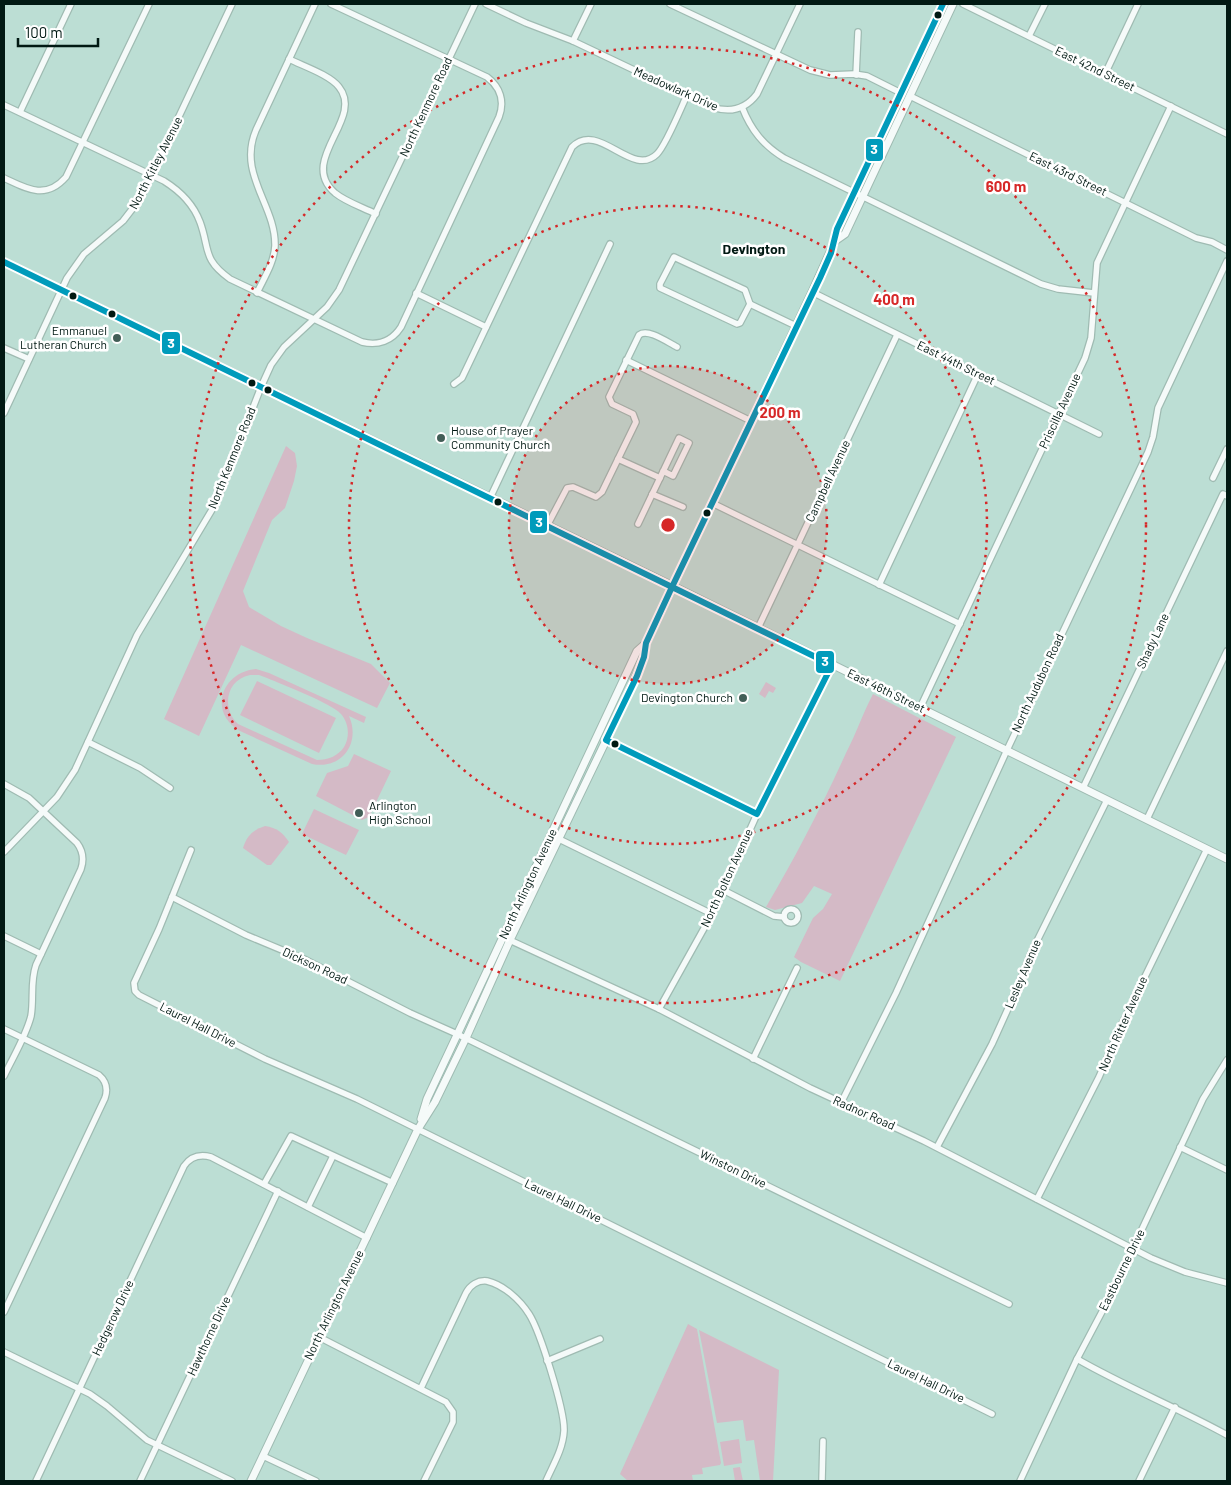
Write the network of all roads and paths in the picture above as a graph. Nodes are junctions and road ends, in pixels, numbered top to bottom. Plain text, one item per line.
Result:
1 (71, 4) edge
2 (149, 4) edge
3 (232, 4) edge
4 (315, 4) edge
5 (331, 4) edge
6 (475, 4) edge
7 (486, 4) edge
8 (591, 4) edge
9 (670, 4) edge
10 (800, 4) edge
11 (943, 4) edge
12 (953, 4) edge
13 (963, 4) edge
14 (1045, 4) edge
15 (1138, 4) edge
16 (858, 32) dead end
17 (1029, 36) junction
18 (573, 41) junction
19 (776, 54) junction
20 (289, 59) junction
21 (449, 59) junction
22 (1105, 74) junction
23 (856, 75) junction
24 (901, 92) junction
25 (687, 95) junction
26 (910, 96) junction
27 (4, 105) edge
28 (1171, 106) junction
29 (742, 107) junction
30 (20, 112) junction
31 (1227, 134) edge
32 (83, 142) junction
33 (152, 175) junction
34 (4, 178) edge
35 (854, 193) junction
36 (862, 197) junction
37 (1125, 202) junction
38 (376, 214) junction
39 (835, 241) junction
40 (610, 244) dead end
41 (1227, 250) edge
42 (1227, 261) edge
43 (4, 262) edge
44 (61, 290) junction
45 (812, 292) junction
46 (257, 293) junction
47 (1094, 293) junction
48 (416, 294) junction
49 (750, 304) junction
50 (314, 319) junction
51 (796, 326) junction
52 (486, 327) junction
53 (897, 334) junction
54 (677, 347) dead end
55 (4, 348) edge
56 (29, 359) junction
57 (626, 360) junction
58 (978, 374) junction
59 (454, 384) dead end
60 (261, 387) junction
61 (4, 413) edge
62 (1059, 414) junction
63 (751, 421) junction
64 (1099, 434) dead end
65 (1227, 449) edge
66 (618, 459) junction
67 (663, 471) junction
68 (660, 478) junction
69 (1213, 478) dead end
70 (652, 494) junction
71 (1225, 495) edge
72 (490, 498) junction
73 (712, 503) junction
74 (683, 507) dead end
75 (638, 524) dead end
76 (547, 526) junction
77 (798, 545) junction
78 (879, 585) junction
79 (673, 586) junction
80 (960, 624) junction
81 (758, 628) junction
82 (646, 643) junction
83 (1227, 651) edge
84 (832, 665) junction
85 (920, 708) junction
86 (606, 740) junction
87 (88, 742) junction
88 (1007, 750) junction
89 (4, 784) edge
90 (170, 788) dead end
91 (1083, 788) junction
92 (1107, 800) junction
93 (43, 811) junction
94 (756, 814) junction
95 (1147, 819) junction
96 (559, 839) junction
97 (1207, 849) junction
98 (190, 850) dead end
99 (4, 852) edge
100 (1227, 859) edge
101 (722, 890) junction
102 (172, 897) junction
103 (712, 914) junction
104 (784, 917) dead end
105 (4, 936) edge
106 (507, 938) junction
107 (41, 954) junction
108 (797, 968) dead end
109 (659, 1009) junction
110 (4, 1029) edge
111 (458, 1034) junction
112 (22, 1038) junction
113 (466, 1038) junction
114 (753, 1059) junction
115 (1227, 1060) edge
116 (4, 1076) edge
117 (841, 1103) junction
118 (418, 1129) junction
119 (1180, 1146) junction
120 (937, 1147) junction
121 (333, 1156) junction
122 (1227, 1170) edge
123 (393, 1183) junction
124 (264, 1184) junction
125 (278, 1191) junction
126 (1037, 1199) junction
127 (308, 1207) junction
128 (367, 1238) junction
129 (1133, 1248) junction
130 (1227, 1283) edge
131 (1009, 1304) dead end
132 (4, 1312) edge
133 (319, 1337) junction
134 (600, 1339) dead end
135 (4, 1352) edge
136 (1077, 1359) junction
137 (547, 1361) junction
138 (421, 1388) junction
139 (80, 1389) junction
140 (1175, 1407) junction
141 (992, 1414) dead end
142 (1227, 1435) edge
143 (823, 1441) dead end
144 (157, 1445) junction
145 (263, 1456) junction
146 (36, 1481) edge
147 (140, 1481) edge
148 (232, 1481) edge
149 (251, 1481) edge
150 (316, 1481) edge
151 (424, 1481) edge
152 (546, 1481) edge
153 (822, 1481) edge
154 (1020, 1481) edge
155 (1139, 1481) edge

1 - 30 street
2 - 32 street
3 - 33 street, North Kitley Avenue
4 - 20 street
5 - 21 street
6 - 21 street, North Kenmore Road
7 - 18 street, Meadowlark Drive
8 - 18 street
9 - 19 street
10 - 19 street
11 - 24 main road, North Arlington Avenue
12 - 26 main road, North Arlington Avenue
13 - 17 street, East 42nd Street
14 - 17 street
15 - 22 street
16 - 23 street
17 - 22 street, East 42nd Street
18 - 25 street, Meadowlark Drive
19 - 23 street
19 - 29 street
20 - 38 street
20 - 46 street
21 - 38 street, North Kenmore Road
21 - 48 street
22 - 28 street, East 42nd Street
23 - 24 street
24 - 35 main road, North Arlington Avenue
25 - 29 street, Meadowlark Drive
25 - 52 street
26 - 36 main road, North Arlington Avenue
26 - 37 street, East 43rd Street
27 - 30 street
28 - 31 street, East 42nd Street
28 - 37 street, Priscilla Avenue
29 - 35 street
30 - 32 street
32 - 33 street
32 - 34 street
33 - 44 street, North Kitley Avenue
33 - 46 street
35 - 36 street
35 - 39 main road, North Arlington Avenue
36 - 39 main road, North Arlington Avenue
36 - 47 street
37 - 41 street, East 43rd Street
37 - 47 street, Priscilla Avenue
38 - 50 street, North Kenmore Road
39 - 45 main road, North Arlington Avenue
40 - 72 street
42 - 88 street, North Audubon Road
43 - 44 main road, East 46th Street
44 - 56 street, North Kitley Avenue
44 - 60 main road, East 46th Street
45 - 51 main road, North Arlington Avenue
45 - 53 street, East 44th Street
46 - 50 street
47 - 62 street, Priscilla Avenue
48 - 50 street
48 - 52 street
49 - 49 street
49 - 51 street
50 - 60 street, North Kenmore Road
51 - 63 main road, North Arlington Avenue
52 - 59 street
53 - 58 street, East 44th Street
53 - 77 street, Campbell Avenue
54 - 57 street
55 - 56 street
56 - 61 street, North Kitley Avenue
57 - 63 street
57 - 66 street
58 - 62 street, East 44th Street
58 - 78 street
60 - 72 main road, East 46th Street
60 - 87 street, North Kenmore Road
62 - 64 street, East 44th Street
62 - 80 street, Priscilla Avenue
63 - 73 main road, North Arlington Avenue
65 - 69 street
66 - 68 street
66 - 76 street
67 - 67 street
67 - 68 street
68 - 70 street
70 - 74 street
70 - 75 street
71 - 91 street, Shady Lane
72 - 76 main road, East 46th Street
73 - 77 street
73 - 79 main road, North Arlington Avenue
76 - 79 main road, East 46th Street
77 - 78 street
77 - 81 street, Campbell Avenue
78 - 80 street
79 - 81 main road, East 46th Street
79 - 82 main road, North Arlington Avenue
80 - 85 street, Priscilla Avenue
81 - 84 main road, East 46th Street
82 - 86 main road, North Arlington Avenue
82 - 106 main road, North Arlington Avenue
83 - 95 street
84 - 85 main road, East 46th Street
84 - 94 street, North Bolton Avenue
85 - 88 main road, East 46th Street
86 - 94 street
86 - 96 main road, North Arlington Avenue
87 - 90 street
87 - 93 street, North Kenmore Road
88 - 91 main road, East 46th Street
88 - 117 street, North Audubon Road
89 - 93 street
91 - 92 main road, East 46th Street
92 - 95 main road, East 46th Street
92 - 120 street, Lesley Avenue
93 - 99 street, North Kenmore Road
93 - 107 street
94 - 101 street, North Bolton Avenue
95 - 97 main road, East 46th Street
96 - 103 street
96 - 106 main road, North Arlington Avenue
97 - 100 main road, East 46th Street
97 - 126 street, North Ritter Avenue
98 - 102 street
101 - 103 street, North Bolton Avenue
101 - 104 street
102 - 111 street, Dickson Road
102 - 118 street, Laurel Hall Drive
103 - 109 street, North Bolton Avenue
105 - 107 street
106 - 109 street, Radnor Road
106 - 111 main road, North Arlington Avenue
106 - 113 main road, North Arlington Avenue
107 - 112 street
108 - 114 street
109 - 114 street, Radnor Road
110 - 112 street
111 - 113 street, Winston Drive
111 - 118 main road, North Arlington Avenue
112 - 116 street
112 - 132 street
113 - 118 main road, North Arlington Avenue
113 - 131 street, Winston Drive
114 - 117 street, Radnor Road
115 - 119 street, Eastbourne Drive
117 - 120 street, Radnor Road
118 - 123 main road, North Arlington Avenue
118 - 141 street, Laurel Hall Drive
119 - 122 street
119 - 129 street, Eastbourne Drive
120 - 126 street, Radnor Road
121 - 123 street
121 - 124 street
121 - 127 street
123 - 128 main road, North Arlington Avenue
124 - 125 street
124 - 139 street, Hedgerow Drive
125 - 127 street
125 - 144 street, Hawthorne Drive
126 - 129 street, Radnor Road
127 - 128 street
128 - 133 main road, North Arlington Avenue
129 - 130 street, Radnor Road
129 - 136 street, Eastbourne Drive
133 - 138 street
133 - 145 main road, North Arlington Avenue
134 - 137 street
135 - 139 street
136 - 140 street
136 - 154 street, Eastbourne Drive
137 - 138 street
137 - 152 street
138 - 151 street
139 - 144 street
139 - 146 street, Hedgerow Drive
140 - 142 street
140 - 155 street
143 - 153 street
144 - 147 street, Hawthorne Drive
144 - 148 street
145 - 149 main road, North Arlington Avenue
145 - 150 street

